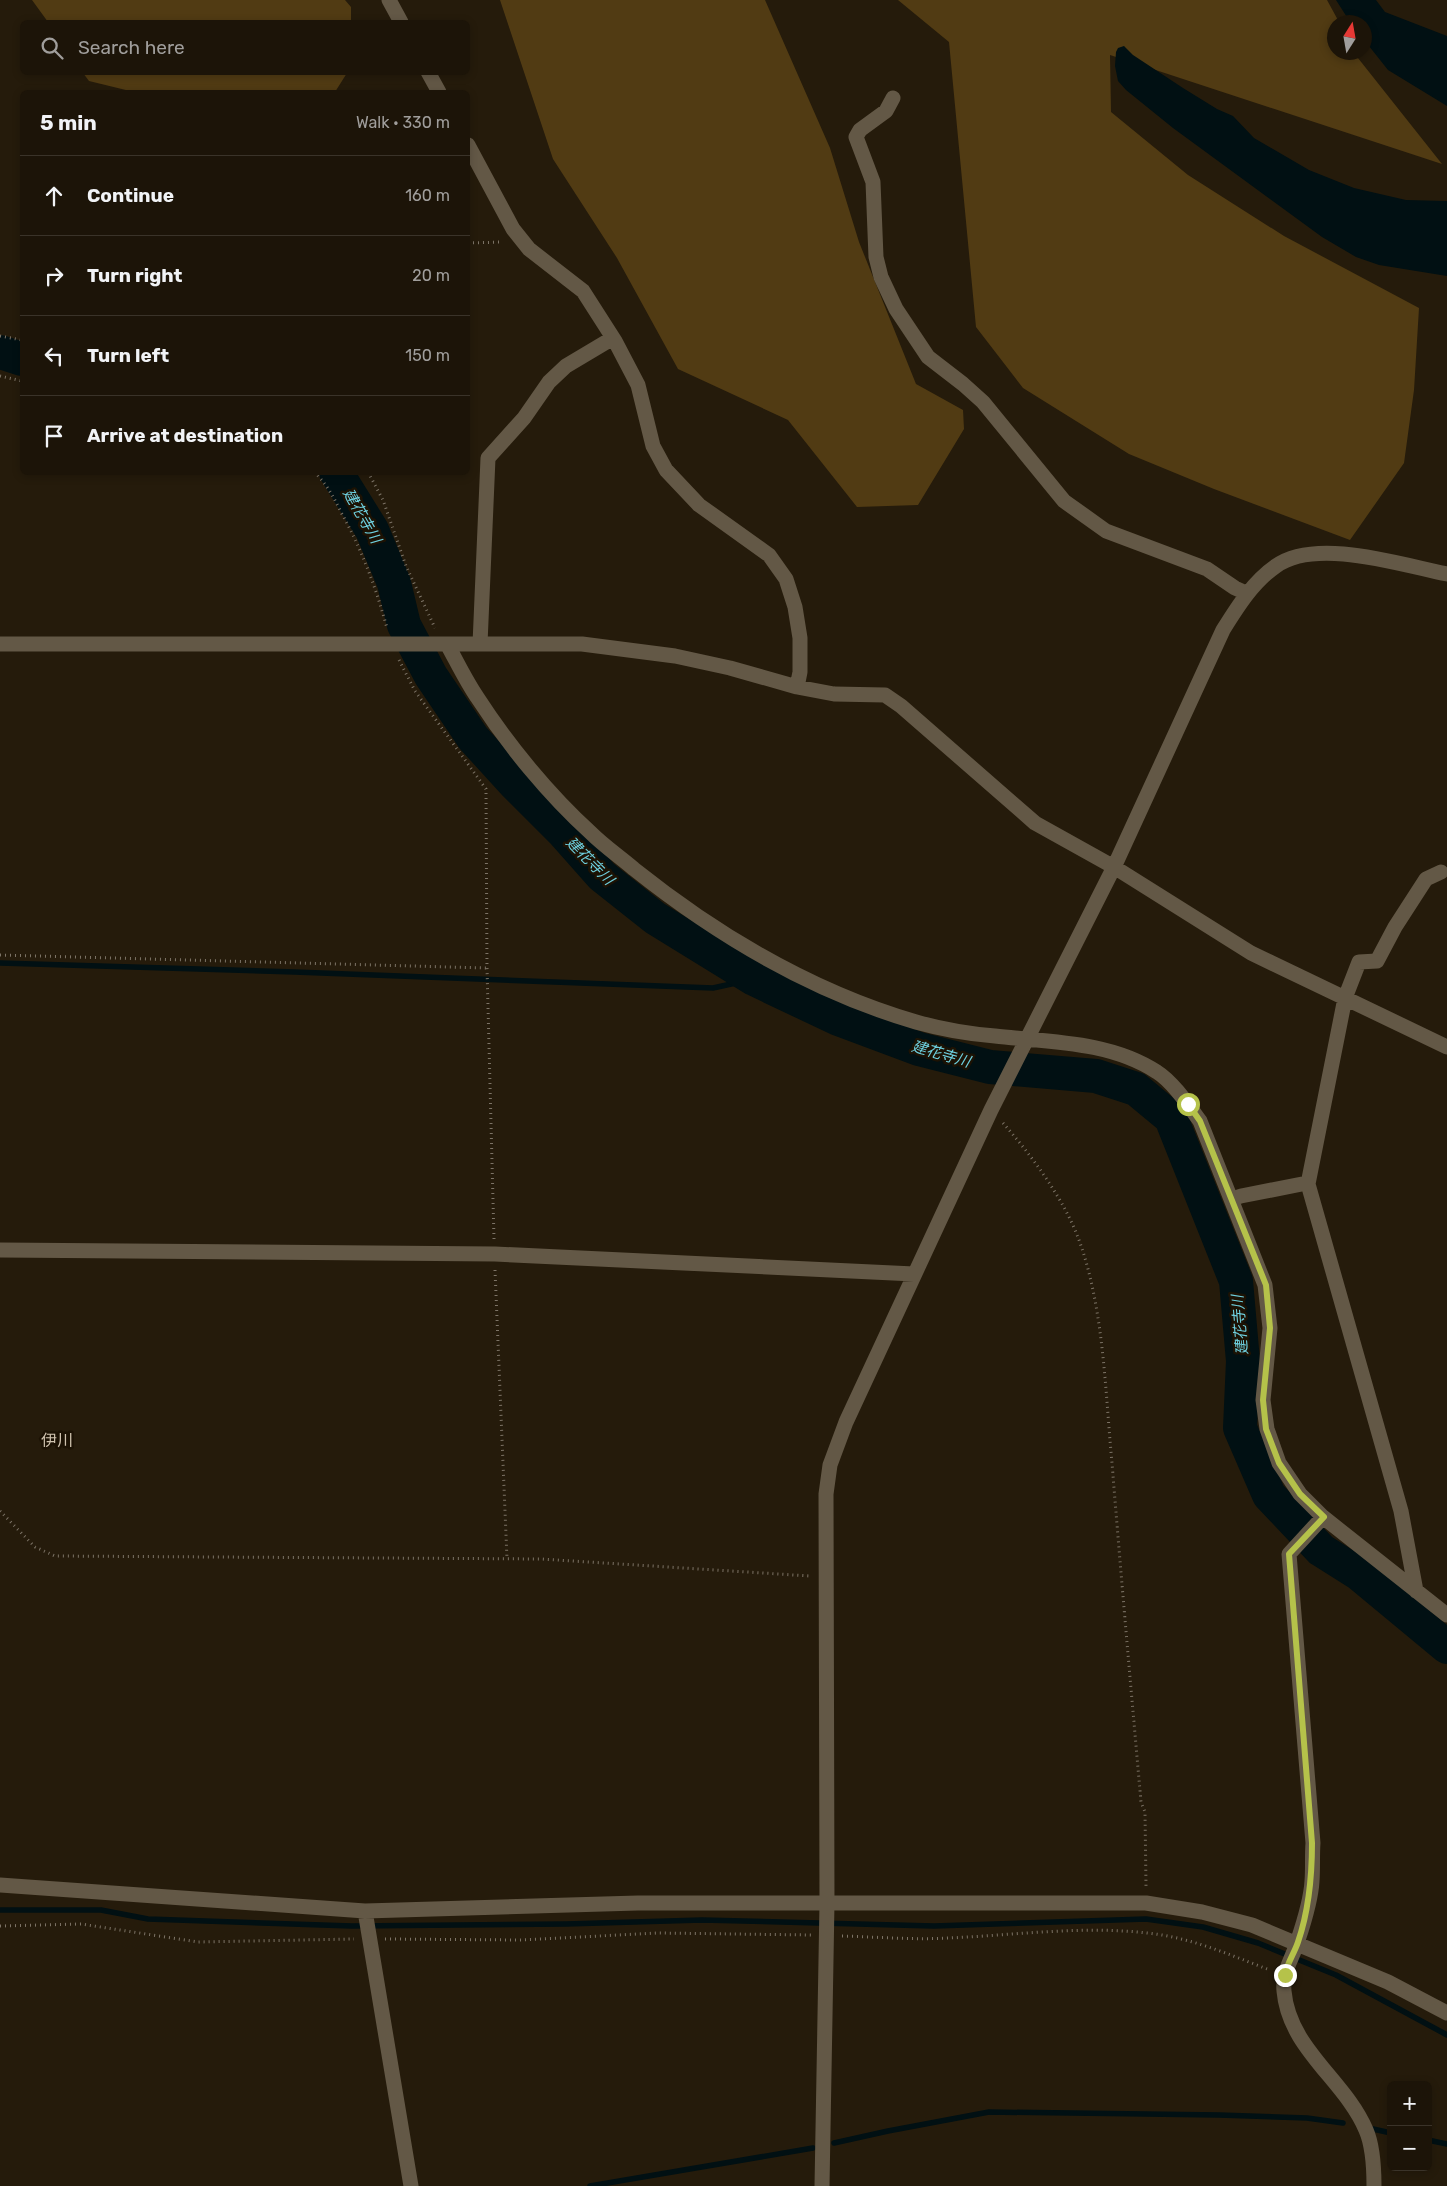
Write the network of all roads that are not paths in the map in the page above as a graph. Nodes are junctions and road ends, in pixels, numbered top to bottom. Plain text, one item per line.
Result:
1 (389, 0) edge
2 (400, 20) edge
3 (430, 75) edge
4 (438, 90) edge
5 (894, 98) dead end
6 (470, 149) edge
7 (613, 338) junction
8 (1447, 574) edge
9 (1246, 593) junction
10 (0, 644) edge
11 (448, 644) junction
12 (480, 644) junction
13 (797, 687) junction
14 (1114, 867) junction
15 (1440, 872) dead end
16 (1345, 998) junction
17 (1025, 1043) junction
18 (1447, 1047) edge
19 (1308, 1184) junction
20 (1232, 1199) junction
21 (0, 1250) edge
22 (914, 1274) junction
23 (1324, 1517) junction
24 (1416, 1591) junction
25 (1447, 1615) edge
26 (0, 1885) edge
27 (826, 1903) junction
28 (365, 1911) junction
29 (1298, 1942) junction
30 (1447, 2012) edge
31 (410, 2186) edge
32 (822, 2186) edge
33 (1374, 2186) edge

1 - 2 street
3 - 4 street
5 - 9 street
6 - 7 street
7 - 12 street
7 - 13 street
8 - 9 street
9 - 14 street
10 - 11 street
11 - 12 street
11 - 17 street
12 - 13 street
13 - 14 street
14 - 16 street
14 - 17 street
15 - 16 street
16 - 18 street
16 - 19 street
17 - 20 street
17 - 22 street
19 - 20 street
19 - 24 street
20 - 23 street
21 - 22 street
22 - 27 street
23 - 24 street
23 - 29 street
24 - 25 street
26 - 28 street
27 - 28 street
27 - 29 street
27 - 32 street
28 - 31 street
29 - 30 street
29 - 33 street

